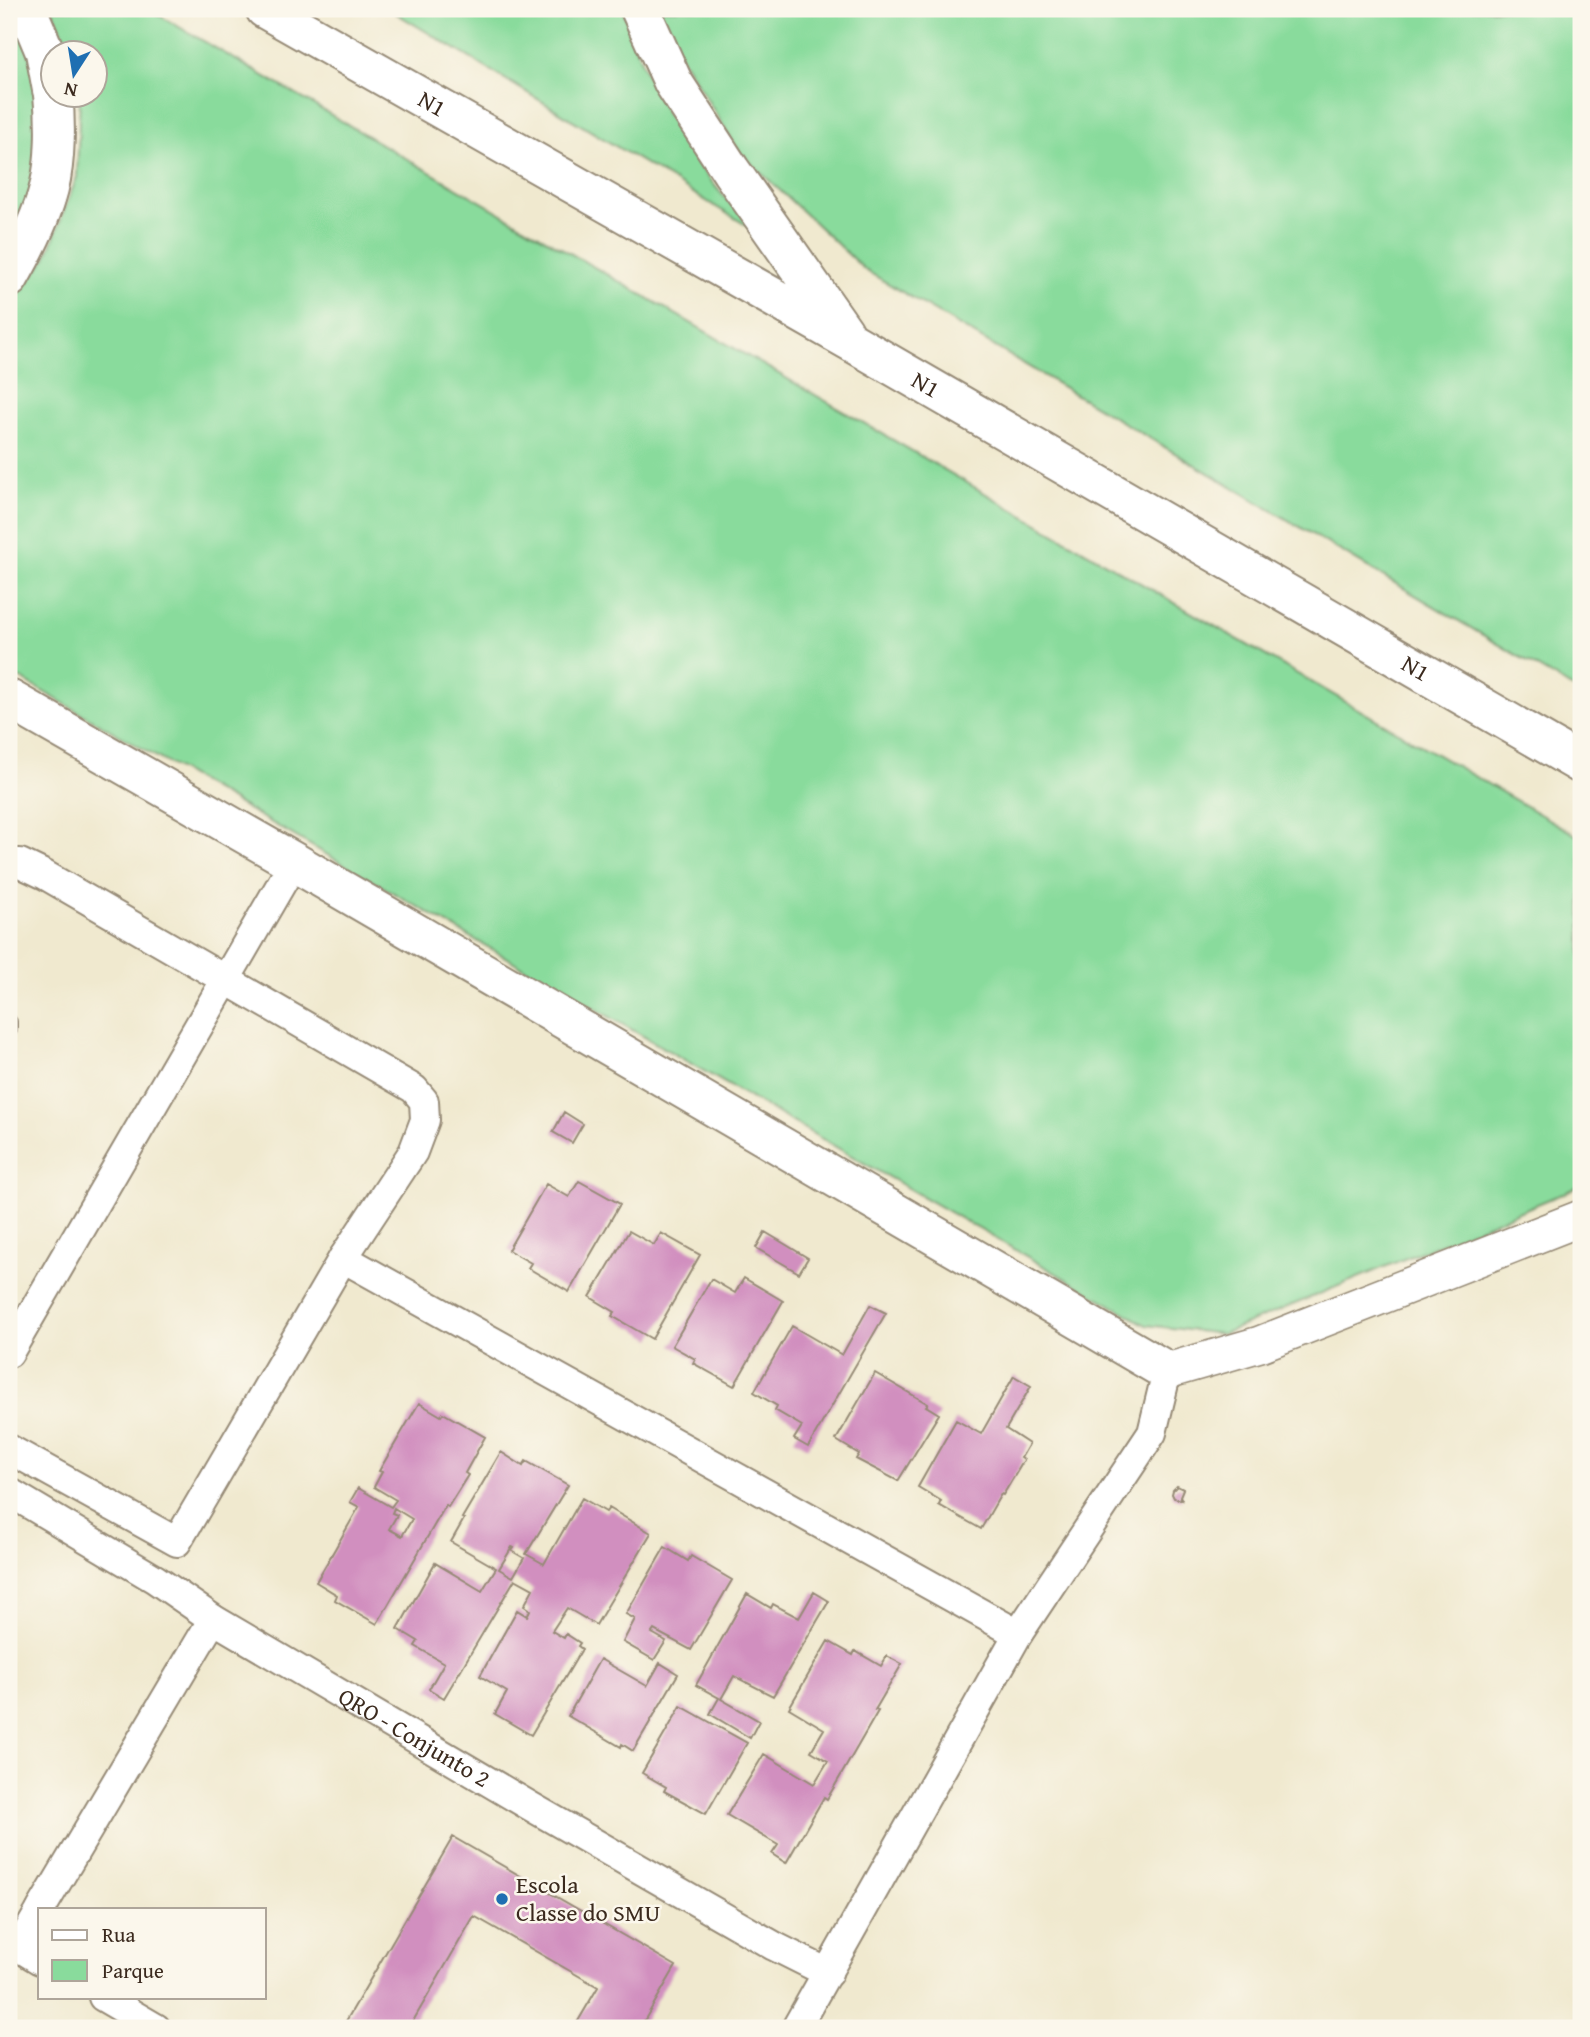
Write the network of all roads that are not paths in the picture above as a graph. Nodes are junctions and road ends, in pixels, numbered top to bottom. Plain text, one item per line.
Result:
1 (27, 9) edge
2 (265, 9) edge
3 (640, 9) edge
4 (39, 38) edge
5 (53, 108) edge
6 (9, 278) edge
7 (850, 341) junction
8 (9, 699) edge
9 (1581, 764) edge
10 (294, 862) junction
11 (9, 863) edge
12 (226, 981) junction
13 (9, 1022) edge
14 (9, 1029) edge
15 (1581, 1218) edge
16 (343, 1258) junction
17 (9, 1353) edge
18 (1167, 1371) junction
19 (9, 1449) edge
20 (9, 1492) edge
21 (213, 1619) junction
22 (1018, 1634) junction
23 (42, 1908) edge
24 (38, 1916) edge
25 (23, 1949) edge
26 (828, 1973) junction
27 (105, 1998) edge
28 (156, 2028) edge
29 (796, 2028) edge

1 - 4 main road
2 - 7 main road, N1
3 - 7 main road
5 - 6 main road
7 - 9 main road, N1
8 - 10 main road
10 - 12 street
10 - 18 main road
11 - 12 street
12 - 16 street
12 - 17 street
13 - 14 lane
15 - 18 street
16 - 19 street
16 - 22 street
18 - 22 street
20 - 21 street, QRO - Conjunto 2
21 - 23 street
21 - 26 street, QRO - Conjunto 2
22 - 26 street
24 - 25 street
26 - 29 street
27 - 28 street

